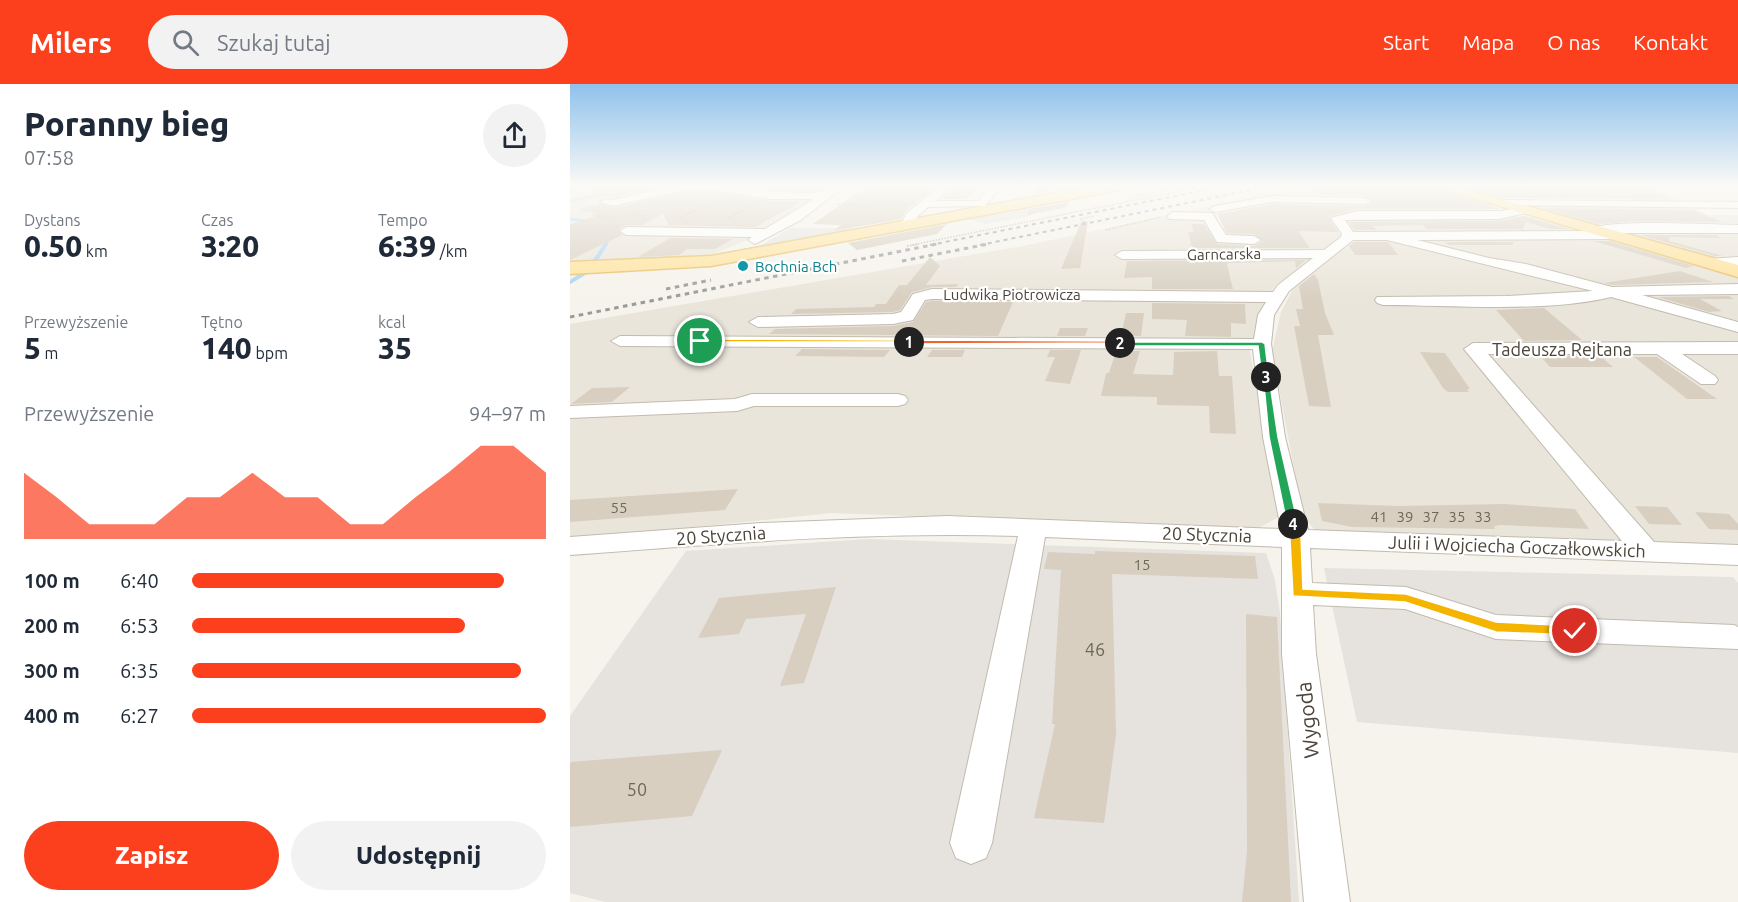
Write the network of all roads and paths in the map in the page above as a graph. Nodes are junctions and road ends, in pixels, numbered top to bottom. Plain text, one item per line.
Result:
1 (676, 223) edge
2 (787, 223) edge
3 (918, 223) edge
4 (1019, 223) edge
5 (1139, 223) edge
6 (1212, 223) edge
7 (1340, 223) edge
8 (1566, 223) edge
9 (914, 224) joint
10 (1738, 229) edge
11 (1106, 230) dead end
12 (626, 231) dead end
13 (669, 232) junction
14 (769, 233) junction
15 (1601, 233) junction
16 (1392, 237) junction
17 (1347, 238) junction
18 (1273, 240) dead end
19 (907, 246) dead end
20 (1327, 246) junction
21 (1122, 255) dead end
22 (738, 257) junction
23 (1738, 261) edge
24 (1709, 263) junction
25 (574, 268) edge
26 (1738, 271) edge
27 (1738, 289) edge
28 (1609, 293) junction
29 (1082, 294) junction
30 (1277, 297) junction
31 (1383, 300) dead end
32 (1148, 311) dead end
33 (758, 322) dead end
34 (1738, 327) edge
35 (620, 340) dead end
36 (1262, 344) junction
37 (1738, 348) edge
38 (1664, 350) junction
39 (1708, 380) dead end
40 (898, 400) dead end
41 (570, 412) edge
42 (1033, 528) junction
43 (1296, 537) junction
44 (570, 546) edge
45 (1647, 552) junction
46 (1738, 555) edge
47 (1297, 593) junction
48 (1734, 638) dead end
49 (971, 843) dead end
50 (1327, 902) edge

1 - 13 path
2 - 14 street
3 - 9 main road
4 - 19 path
5 - 11 path
6 - 18 street
7 - 17 street
8 - 15 main road
9 - 22 main road
10 - 15 street
12 - 13 street
13 - 14 street
14 - 22 street
15 - 16 street
15 - 24 main road
16 - 17 street
16 - 28 street
17 - 20 street
20 - 21 street, Garncarska
20 - 30 street
22 - 25 main road
23 - 24 street
24 - 26 main road
27 - 28 street
28 - 31 street
28 - 34 street
29 - 30 street, Ludwika Piotrowicza
29 - 32 street
29 - 33 street, Ludwika Piotrowicza
30 - 36 street
35 - 36 street
36 - 43 street
37 - 38 street, Tadeusza Rejtana
38 - 39 street
38 - 45 street, Tadeusza Rejtana
40 - 41 street
42 - 43 street, 20 Stycznia
42 - 44 street, 20 Stycznia
42 - 49 street
43 - 45 street, Julii i Wojciecha Goczałkowskich
43 - 47 street, Wygoda
45 - 46 street, Julii i Wojciecha Goczałkowskich
47 - 48 street
47 - 50 street, Wygoda

